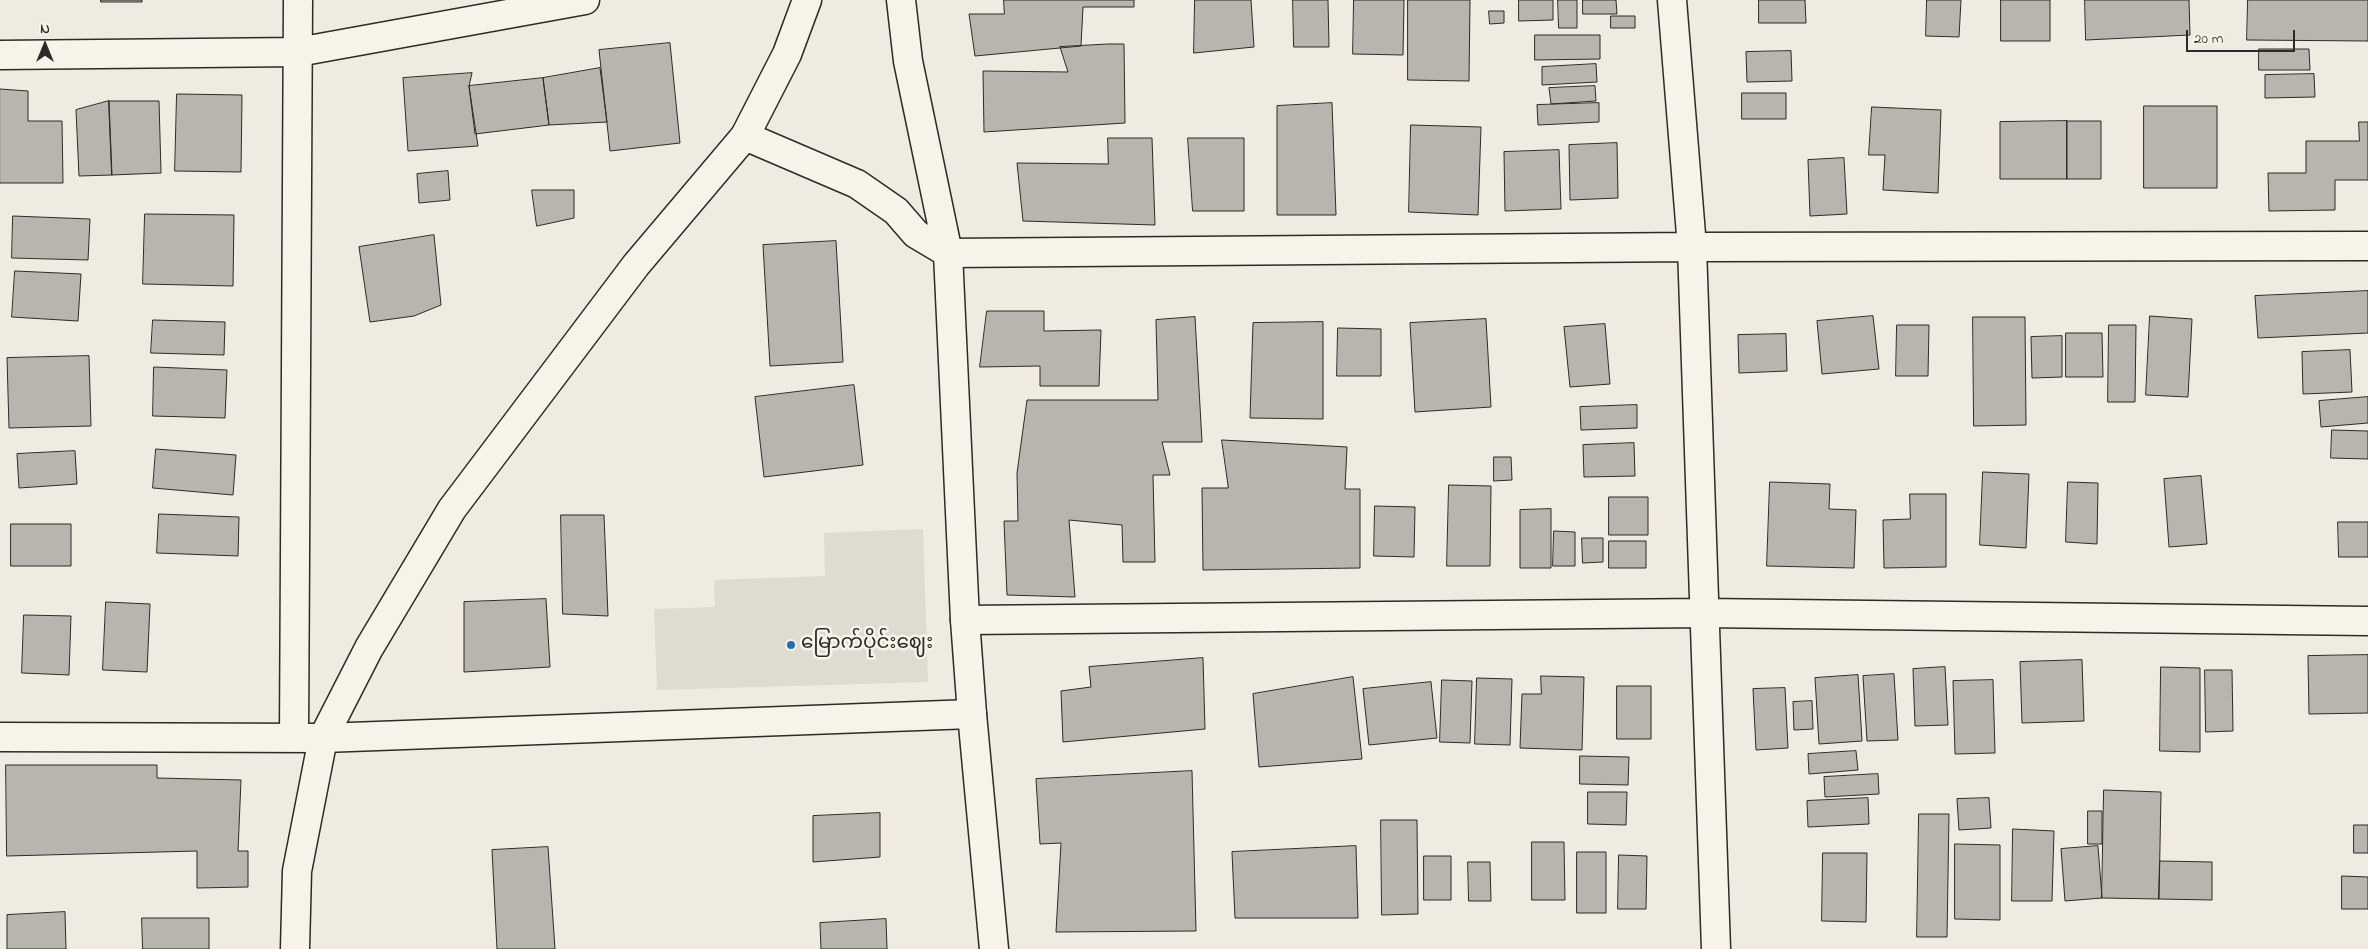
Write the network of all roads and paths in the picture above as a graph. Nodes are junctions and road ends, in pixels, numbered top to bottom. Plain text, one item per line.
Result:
1 (298, 0) edge
2 (585, 0) edge
3 (807, 0) edge
4 (901, 0) edge
5 (1672, 0) edge
6 (298, 52) junction
7 (0, 55) edge
8 (745, 136) junction
9 (2368, 246) edge
10 (1692, 247) junction
11 (948, 253) junction
12 (1704, 613) junction
13 (965, 620) junction
14 (2368, 621) edge
15 (972, 714) junction
16 (0, 737) edge
17 (294, 738) junction
18 (323, 738) junction
19 (295, 949) edge
20 (994, 949) edge
21 (1716, 949) edge

1 - 6 main road
2 - 6 main road
3 - 8 main road
4 - 11 main road
5 - 10 main road
6 - 7 main road
6 - 17 main road
8 - 11 main road
8 - 18 main road
9 - 10 main road
10 - 11 main road
10 - 12 main road
11 - 13 main road
12 - 13 main road
12 - 14 main road
12 - 21 main road
13 - 15 main road
15 - 18 main road
15 - 20 main road
16 - 17 main road
17 - 18 main road
18 - 19 main road

